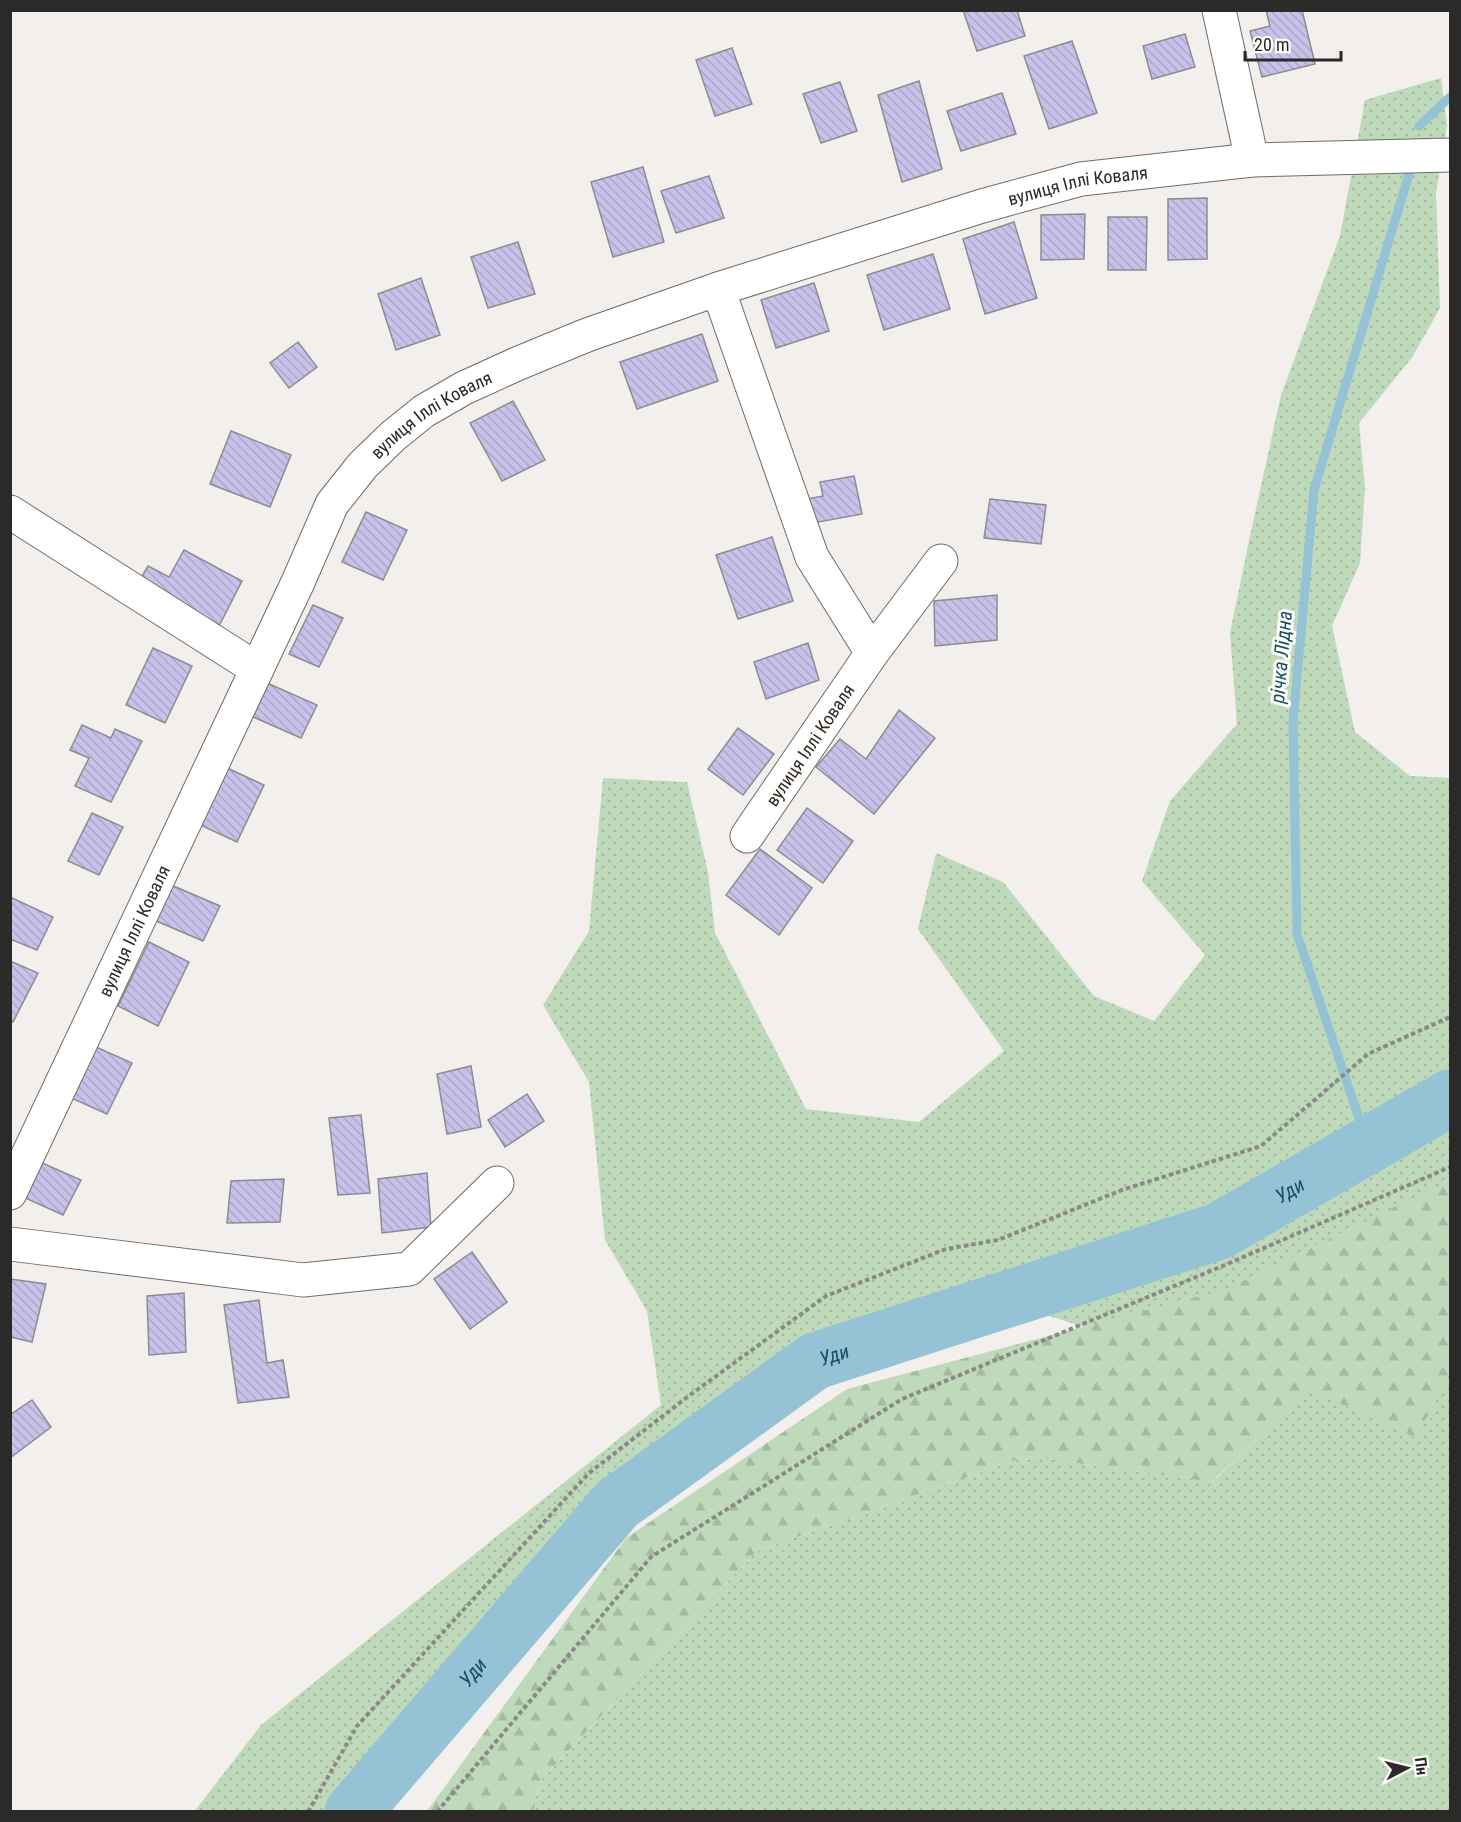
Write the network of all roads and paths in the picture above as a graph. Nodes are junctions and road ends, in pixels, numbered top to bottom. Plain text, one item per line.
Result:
1 (1219, 10) edge
2 (1450, 155) edge
3 (1251, 160) junction
4 (718, 289) junction
5 (10, 512) edge
6 (941, 561) dead end
7 (872, 653) junction
8 (257, 669) junction
9 (747, 836) dead end
10 (1450, 1017) edge
11 (1450, 1167) edge
12 (497, 1183) dead end
13 (10, 1193) edge
14 (10, 1244) edge
15 (308, 1812) edge
16 (437, 1812) edge

1 - 3 main road
2 - 3 main road, вулиця Іллі Коваля
3 - 4 main road, вулиця Іллі Коваля
4 - 7 main road
4 - 8 main road, вулиця Іллі Коваля
5 - 8 main road
6 - 7 main road, вулиця Іллі Коваля
7 - 9 main road, вулиця Іллі Коваля
8 - 13 main road, вулиця Іллі Коваля
10 - 15 path
11 - 16 path
12 - 14 main road

